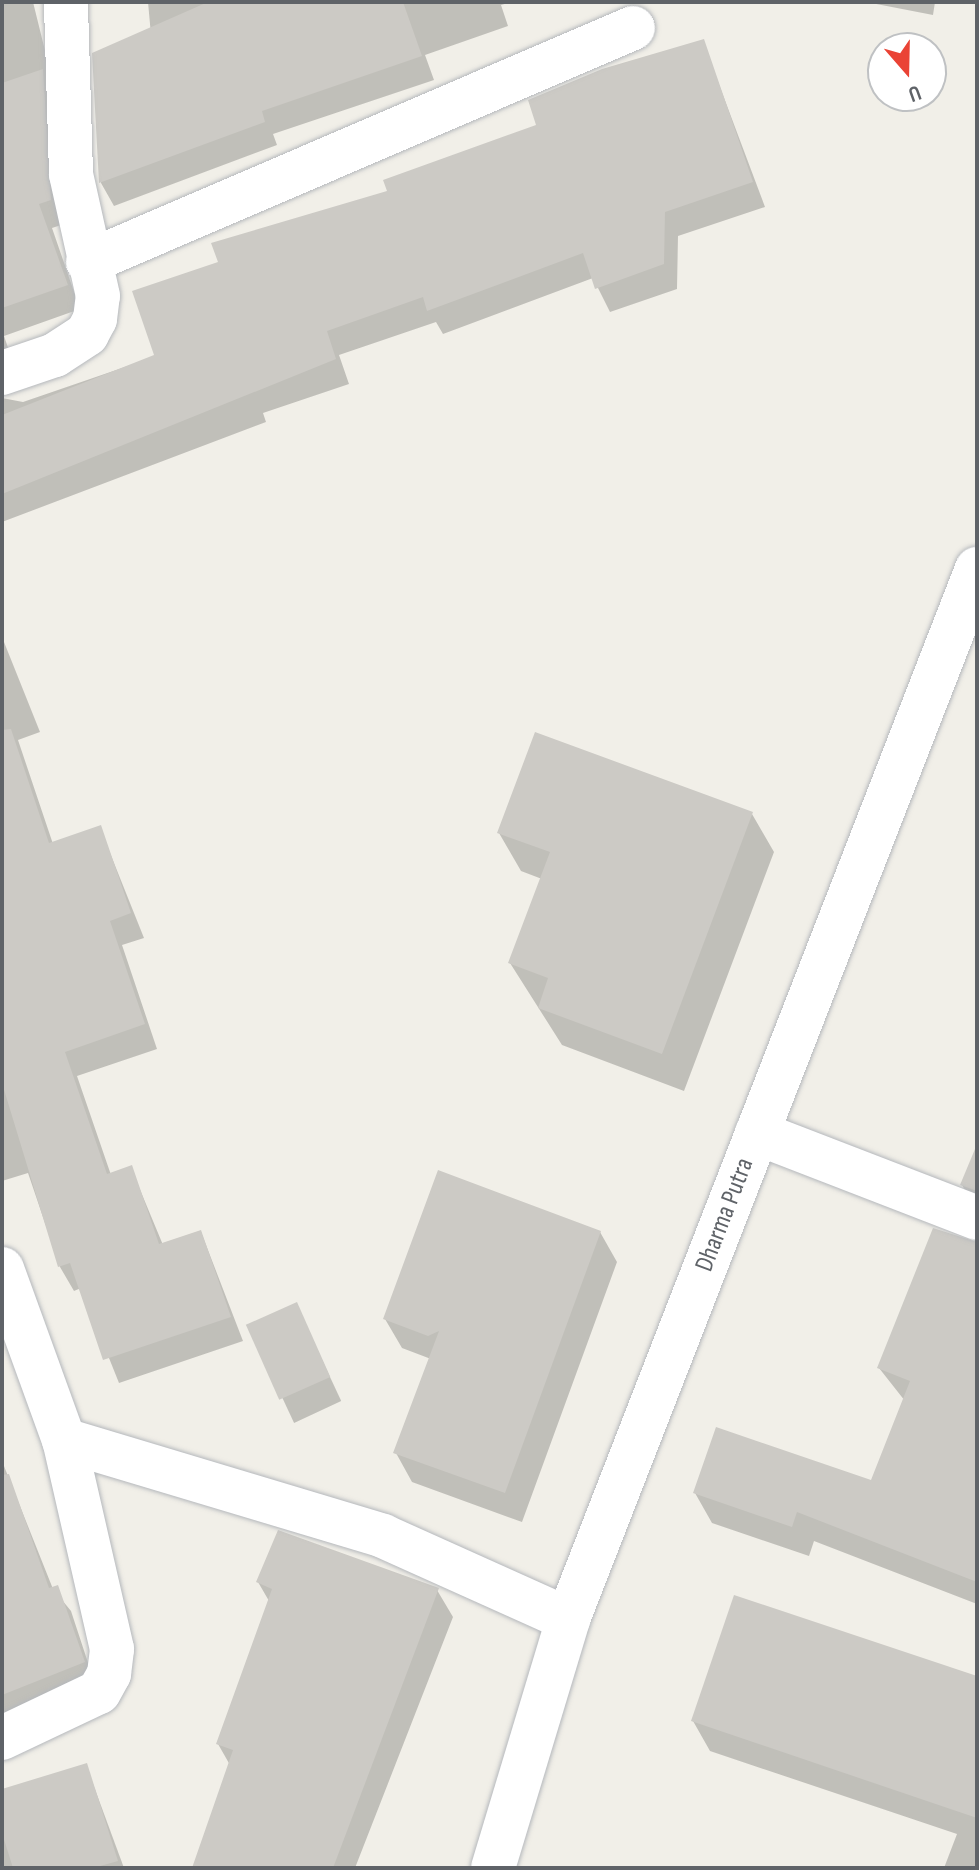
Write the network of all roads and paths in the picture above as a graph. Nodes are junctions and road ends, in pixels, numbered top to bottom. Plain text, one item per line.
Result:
1 (66, 2) edge
2 (633, 28) dead end
3 (88, 262) junction
4 (2, 373) edge
5 (977, 569) edge
6 (757, 1133) junction
7 (977, 1218) edge
8 (2, 1269) edge
9 (64, 1440) junction
10 (568, 1619) junction
11 (2, 1738) edge
12 (493, 1868) edge

1 - 3 street
2 - 3 street
3 - 4 street
5 - 6 street, Dharma Putra
6 - 7 street
6 - 10 street, Dharma Putra
8 - 9 street
9 - 10 street
9 - 11 street
10 - 12 street, Dharma Putra

